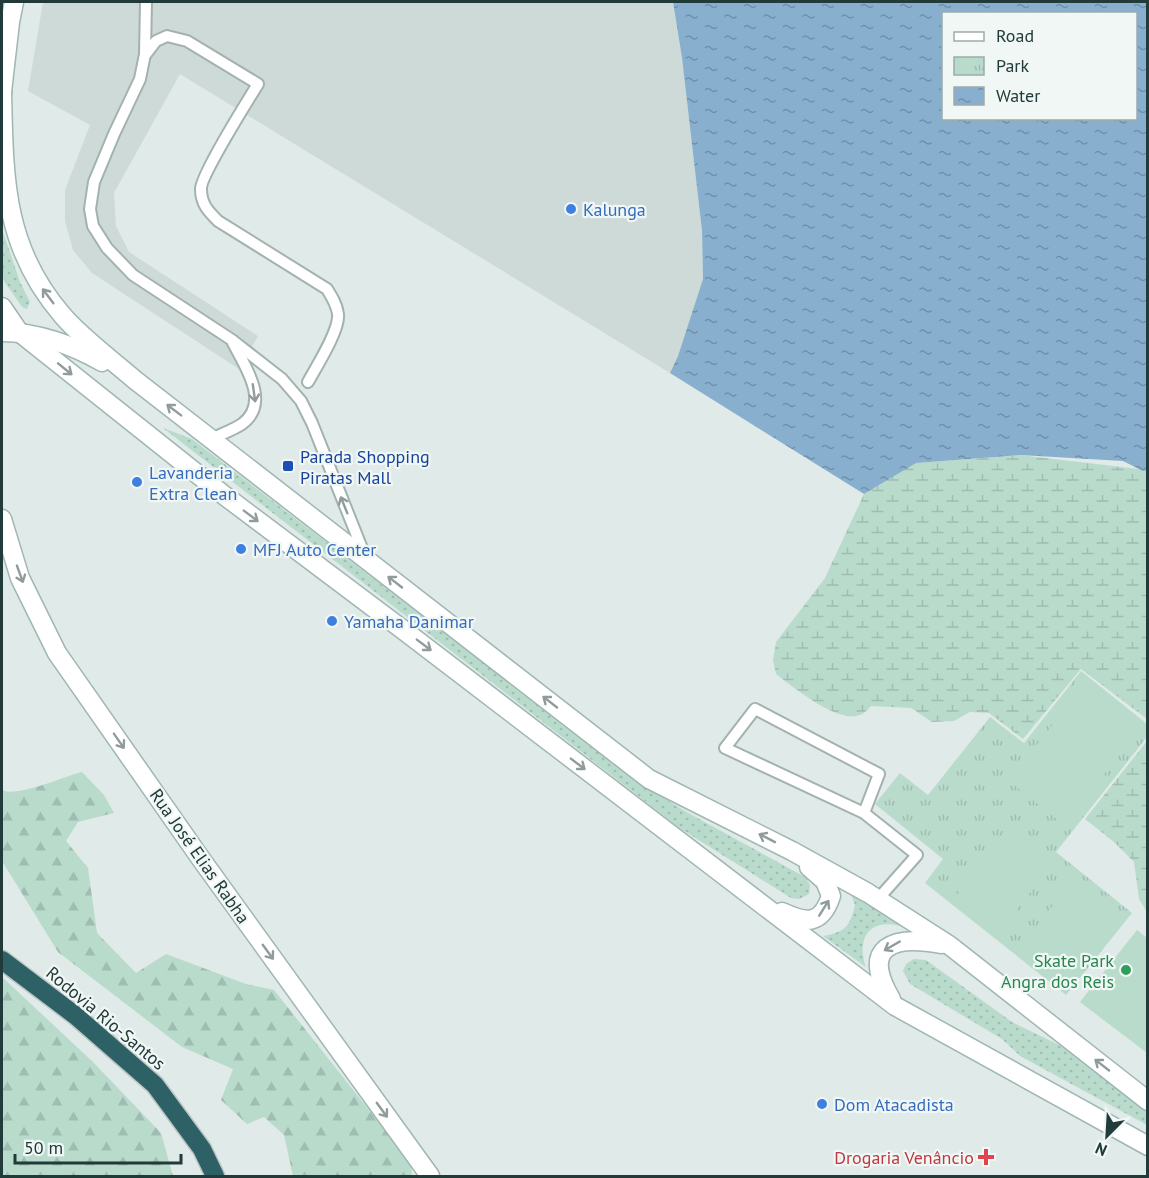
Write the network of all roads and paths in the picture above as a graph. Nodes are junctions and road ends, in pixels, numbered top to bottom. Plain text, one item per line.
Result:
1 (14, 2) edge
2 (146, 2) edge
3 (145, 54) junction
4 (2, 92) edge
5 (2, 308) edge
6 (10, 332) edge
7 (232, 340) junction
8 (135, 380) junction
9 (308, 382) dead end
10 (212, 439) junction
11 (2, 519) edge
12 (366, 560) junction
13 (864, 813) junction
14 (792, 851) junction
15 (878, 899) junction
16 (755, 900) junction
17 (949, 945) junction
18 (2, 960) edge
19 (895, 1006) junction
20 (1148, 1101) edge
21 (1148, 1146) edge
22 (215, 1176) edge
23 (430, 1176) edge

1 - 4 main road
2 - 3 lane
3 - 7 lane
3 - 9 lane
8 -> 4 main road
5 - 6 main road
6 - 8 main road
6 -> 16 main road
7 -> 10 lane
12 -> 7 lane
10 -> 8 main road
10 - 12 main road
11 -> 23 main road, Rua José Elias Rabha
14 -> 12 main road
13 - 13 lane
13 - 15 lane
14 - 15 main road
16 -> 14 main road
15 - 17 main road
16 - 19 main road
17 -> 19 main road
20 -> 17 main road
18 - 22 highway, Rodovia Rio-Santos
19 - 21 main road

